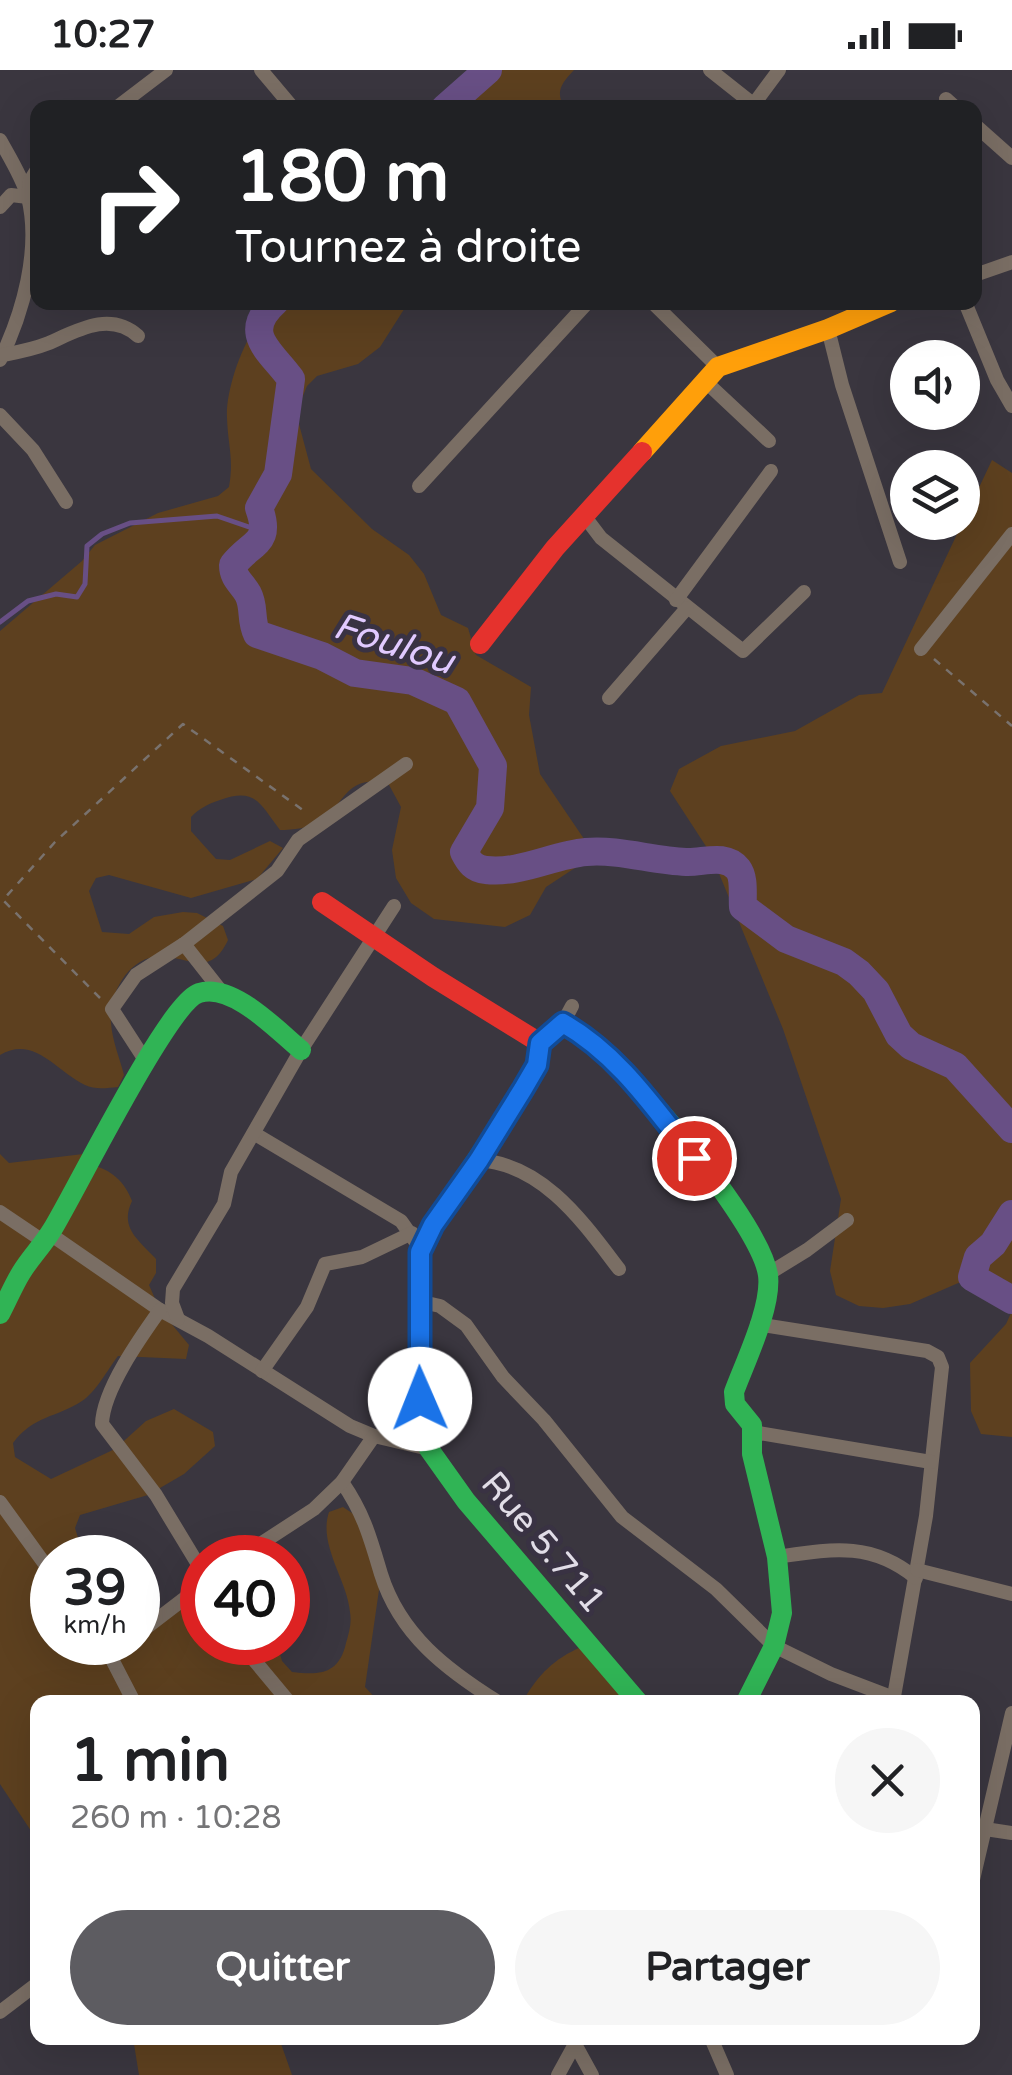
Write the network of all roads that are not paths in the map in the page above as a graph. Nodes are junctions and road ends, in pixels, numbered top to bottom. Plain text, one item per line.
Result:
1 (166, 70) edge
2 (262, 70) edge
3 (710, 70) edge
4 (779, 70) edge
5 (127, 100) edge
6 (286, 100) edge
7 (747, 100) edge
8 (758, 100) edge
9 (982, 131) edge
10 (0, 140) edge
11 (1012, 158) edge
12 (30, 181) edge
13 (28, 197) junction
14 (0, 206) edge
15 (30, 210) edge
16 (30, 261) edge
17 (1012, 262) edge
18 (982, 273) edge
19 (581, 310) edge
20 (659, 310) edge
21 (873, 310) edge
22 (968, 310) edge
23 (828, 330) junction
24 (138, 336) dead end
25 (1, 358) edge
26 (712, 375) junction
27 (1012, 406) edge
28 (0, 415) edge
29 (769, 441) dead end
30 (771, 471) dead end
31 (418, 486) dead end
32 (66, 502) dead end
33 (586, 517) junction
34 (1012, 534) edge
35 (900, 562) dead end
36 (804, 592) dead end
37 (681, 604) junction
38 (480, 644) dead end
39 (921, 648) road end
40 (609, 698) dead end
41 (406, 764) dead end
42 (322, 902) dead end
43 (394, 906) dead end
44 (373, 938) junction
45 (184, 944) junction
46 (221, 991) junction
47 (567, 1015) joint
48 (540, 1043) junction
49 (301, 1050) junction
50 (145, 1060) junction
51 (255, 1134) junction
52 (479, 1160) junction
53 (0, 1212) edge
54 (847, 1220) dead end
55 (47, 1238) junction
56 (416, 1242) junction
57 (620, 1270) dead end
58 (768, 1274) junction
59 (418, 1301) junction
60 (160, 1310) junction
61 (0, 1314) edge
62 (178, 1319) junction
63 (757, 1324) junction
64 (262, 1371) junction
65 (753, 1432) junction
66 (374, 1436) junction
67 (430, 1449) junction
68 (931, 1462) junction
69 (342, 1482) junction
70 (0, 1502) edge
71 (180, 1535) edge
72 (275, 1535) edge
73 (30, 1544) edge
74 (778, 1557) junction
75 (916, 1574) junction
76 (1012, 1594) edge
77 (180, 1602) edge
78 (160, 1617) edge
79 (774, 1646) junction
80 (116, 1665) edge
81 (259, 1665) edge
82 (130, 1695) edge
83 (284, 1695) edge
84 (487, 1695) edge
85 (632, 1695) edge
86 (750, 1695) edge
87 (882, 1695) edge
88 (895, 1695) edge
89 (1012, 1713) edge
90 (980, 1824) edge
91 (980, 1827) edge
92 (1012, 1833) edge
93 (30, 1989) edge
94 (0, 2012) edge
95 (576, 2045) edge
96 (580, 2045) edge
97 (714, 2045) edge
98 (558, 2075) edge
99 (592, 2075) edge
100 (726, 2075) edge

1 - 5 street
2 - 6 street
3 - 7 street
4 - 8 street
9 - 11 street
10 - 13 street
12 - 13 street
13 - 14 street
13 - 15 street
16 - 25 street
17 - 18 street
19 - 31 street
20 - 26 street
21 - 23 street
22 - 27 street
23 - 26 street
23 - 35 street
24 - 25 street
26 - 29 street
26 - 33 street
28 - 32 street
30 - 37 street
33 - 37 street
33 - 38 street
34 - 39 street
36 - 37 street
37 - 40 street
41 - 45 street
42 - 44 street
43 - 44 street
44 - 48 street
44 - 49 street
45 - 46 street
45 - 50 street
46 - 49 street
46 - 50 street
47 - 48 street
47 - 58 street
48 - 52 street, Rue 5.711
49 - 51 street
50 - 55 street
51 - 56 street
51 - 62 street
52 - 56 street, Rue 5.711
52 - 57 street
53 - 55 street
54 - 58 street
55 - 60 street
55 - 61 street
56 - 59 street, Rue 5.711
56 - 64 street
58 - 63 street
59 - 67 street, Rue 5.711
59 - 79 street
60 - 62 street
60 - 71 street
62 - 64 street
63 - 65 street
63 - 68 street
64 - 66 street
65 - 68 street
65 - 74 street
66 - 67 street
66 - 69 street
67 - 85 street, Rue 5.711
68 - 75 street
69 - 72 street
69 - 84 street
70 - 73 street
74 - 75 street
74 - 79 street
75 - 76 street
75 - 88 street
77 - 78 street
79 - 86 street
79 - 87 street
80 - 82 street
81 - 83 street
89 - 90 street
91 - 92 street
93 - 94 street
95 - 98 street
96 - 99 street
97 - 100 street

